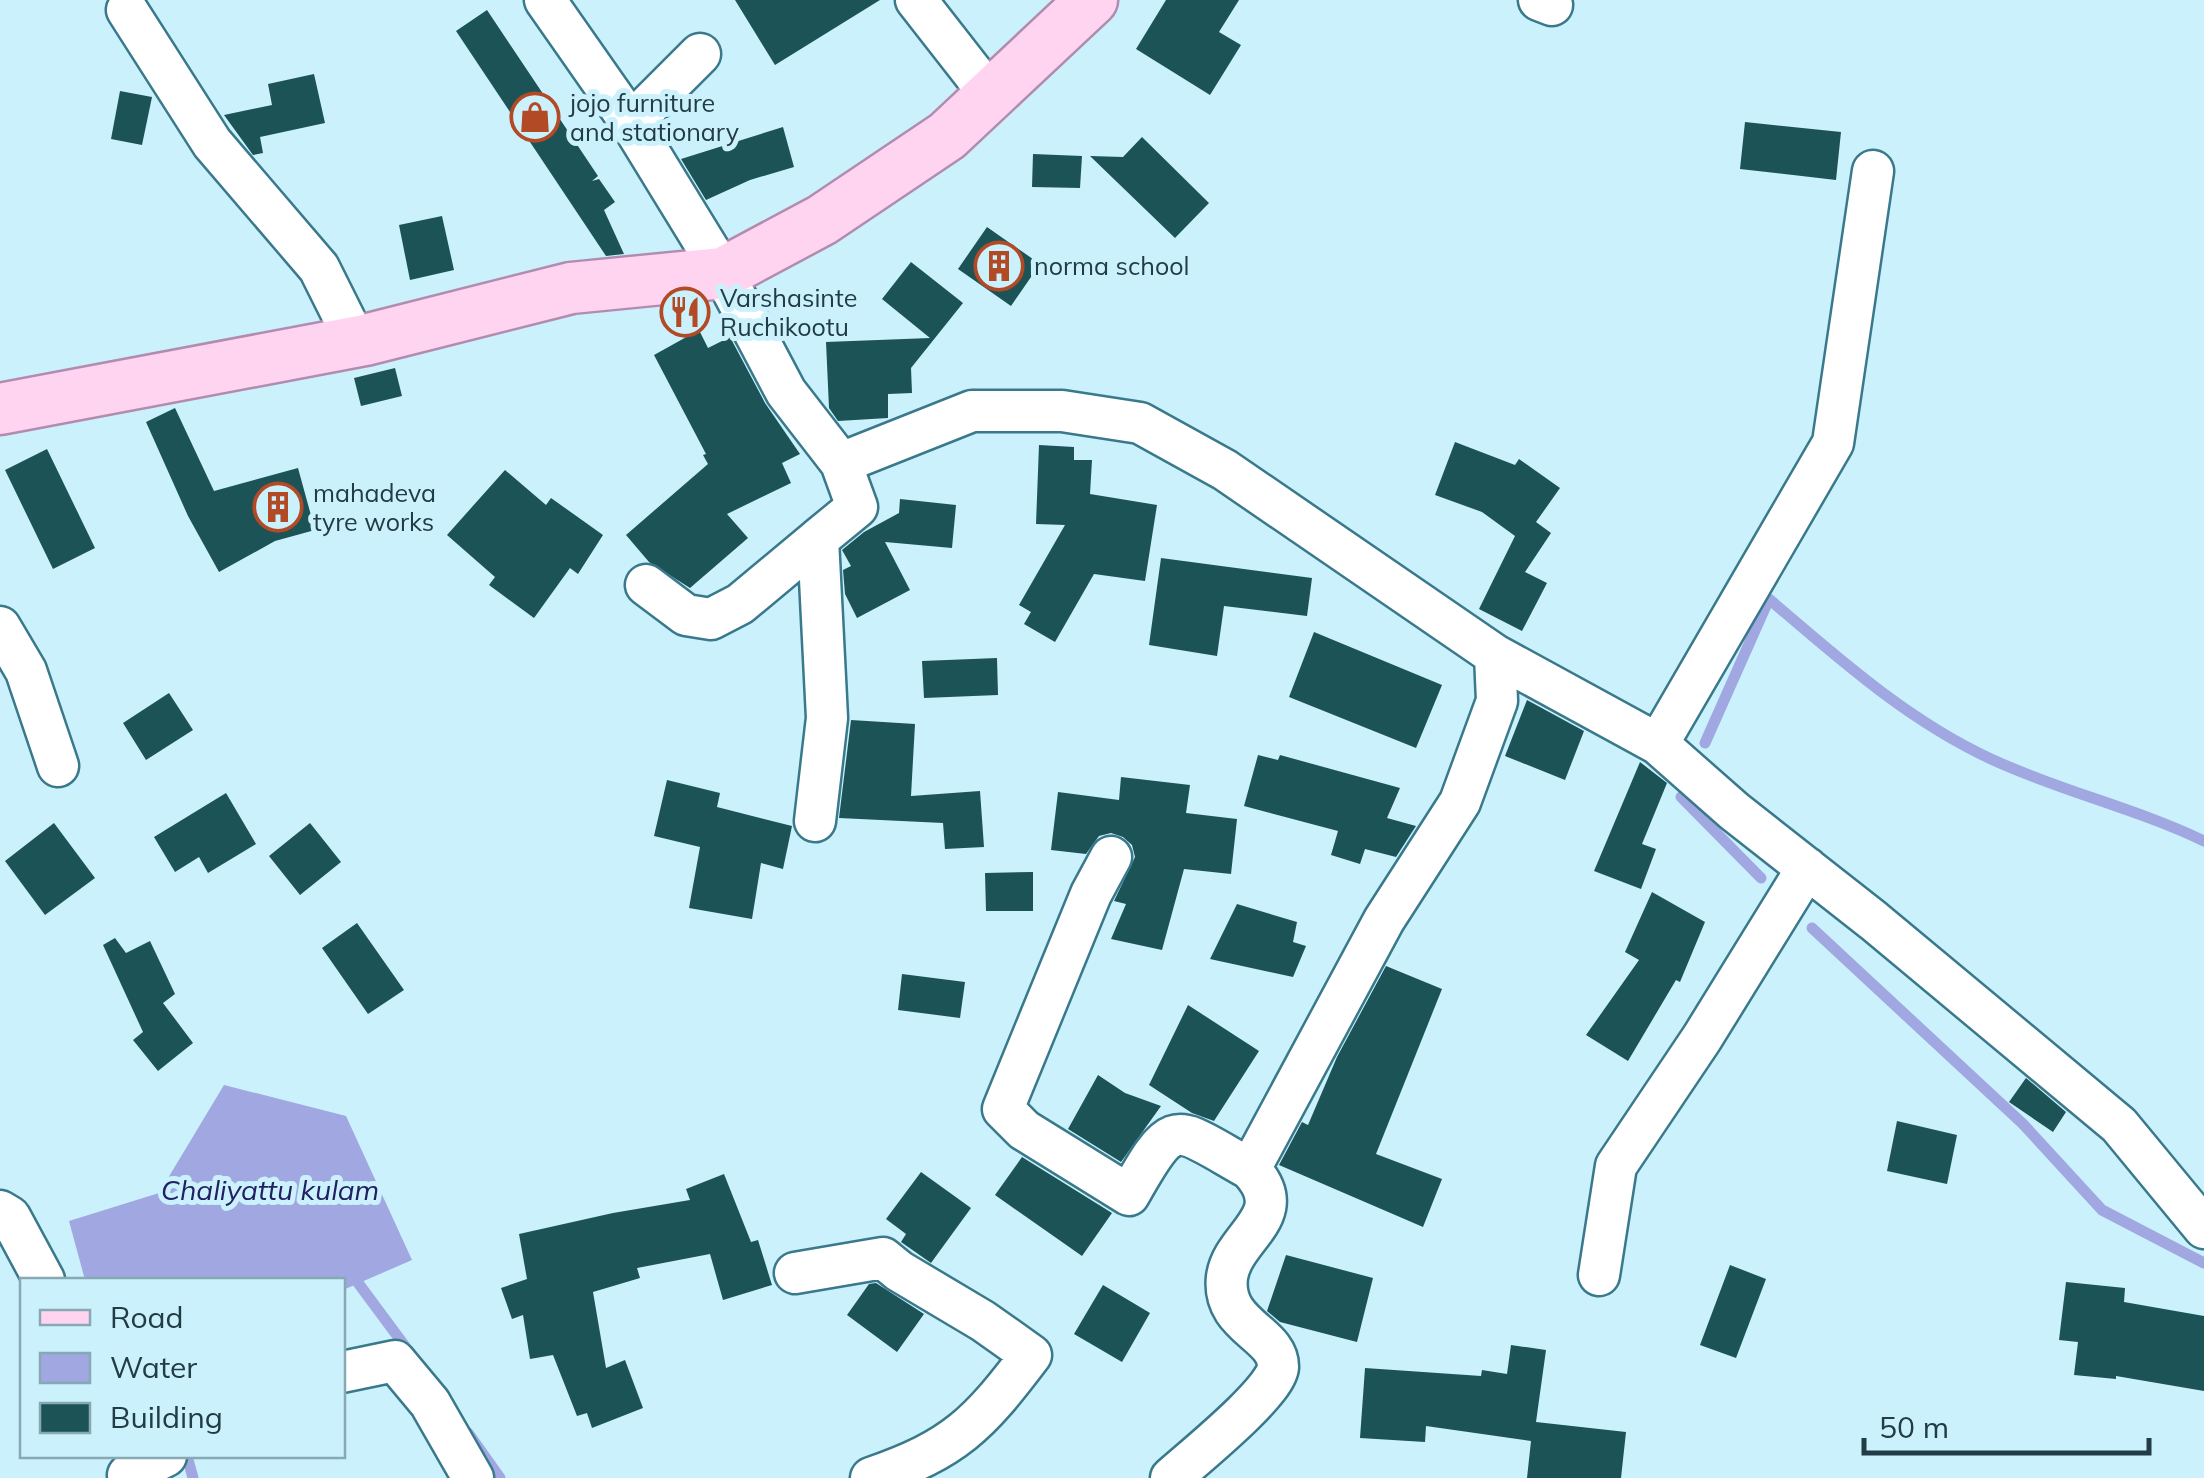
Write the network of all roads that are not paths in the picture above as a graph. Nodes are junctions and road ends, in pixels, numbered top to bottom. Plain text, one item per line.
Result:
1 (545, 0) edge
2 (916, 0) edge
3 (1092, 0) edge
4 (127, 10) dead end
5 (700, 54) dead end
6 (991, 96) junction
7 (631, 123) junction
8 (1873, 172) dead end
9 (723, 273) junction
10 (356, 342) junction
11 (0, 409) edge
12 (841, 462) junction
13 (818, 539) junction
14 (646, 585) dead end
15 (0, 627) edge
16 (1495, 656) junction
17 (1658, 744) junction
18 (58, 766) dead end
19 (815, 821) dead end
20 (1110, 857) dead end
21 (1808, 868) junction
22 (1250, 1169) junction
23 (0, 1212) edge
24 (2200, 1216) edge
25 (795, 1272) dead end
26 (1599, 1275) dead end
27 (43, 1278) edge
28 (345, 1371) edge
29 (160, 1458) edge
30 (126, 1470) edge
31 (473, 1478) edge
32 (871, 1478) edge
33 (1171, 1478) edge

1 - 7 street
2 - 6 street
3 - 6 main road
4 - 10 street
5 - 7 street
6 - 9 main road
7 - 9 street
8 - 17 street
9 - 10 main road
9 - 12 street
10 - 11 main road
12 - 13 street
12 - 16 street
13 - 14 street
13 - 19 street
15 - 18 street
16 - 17 street
16 - 22 street
17 - 21 street
20 - 22 street
21 - 24 street
21 - 26 street
22 - 33 street
23 - 27 street
25 - 32 street
28 - 31 street
29 - 30 street

